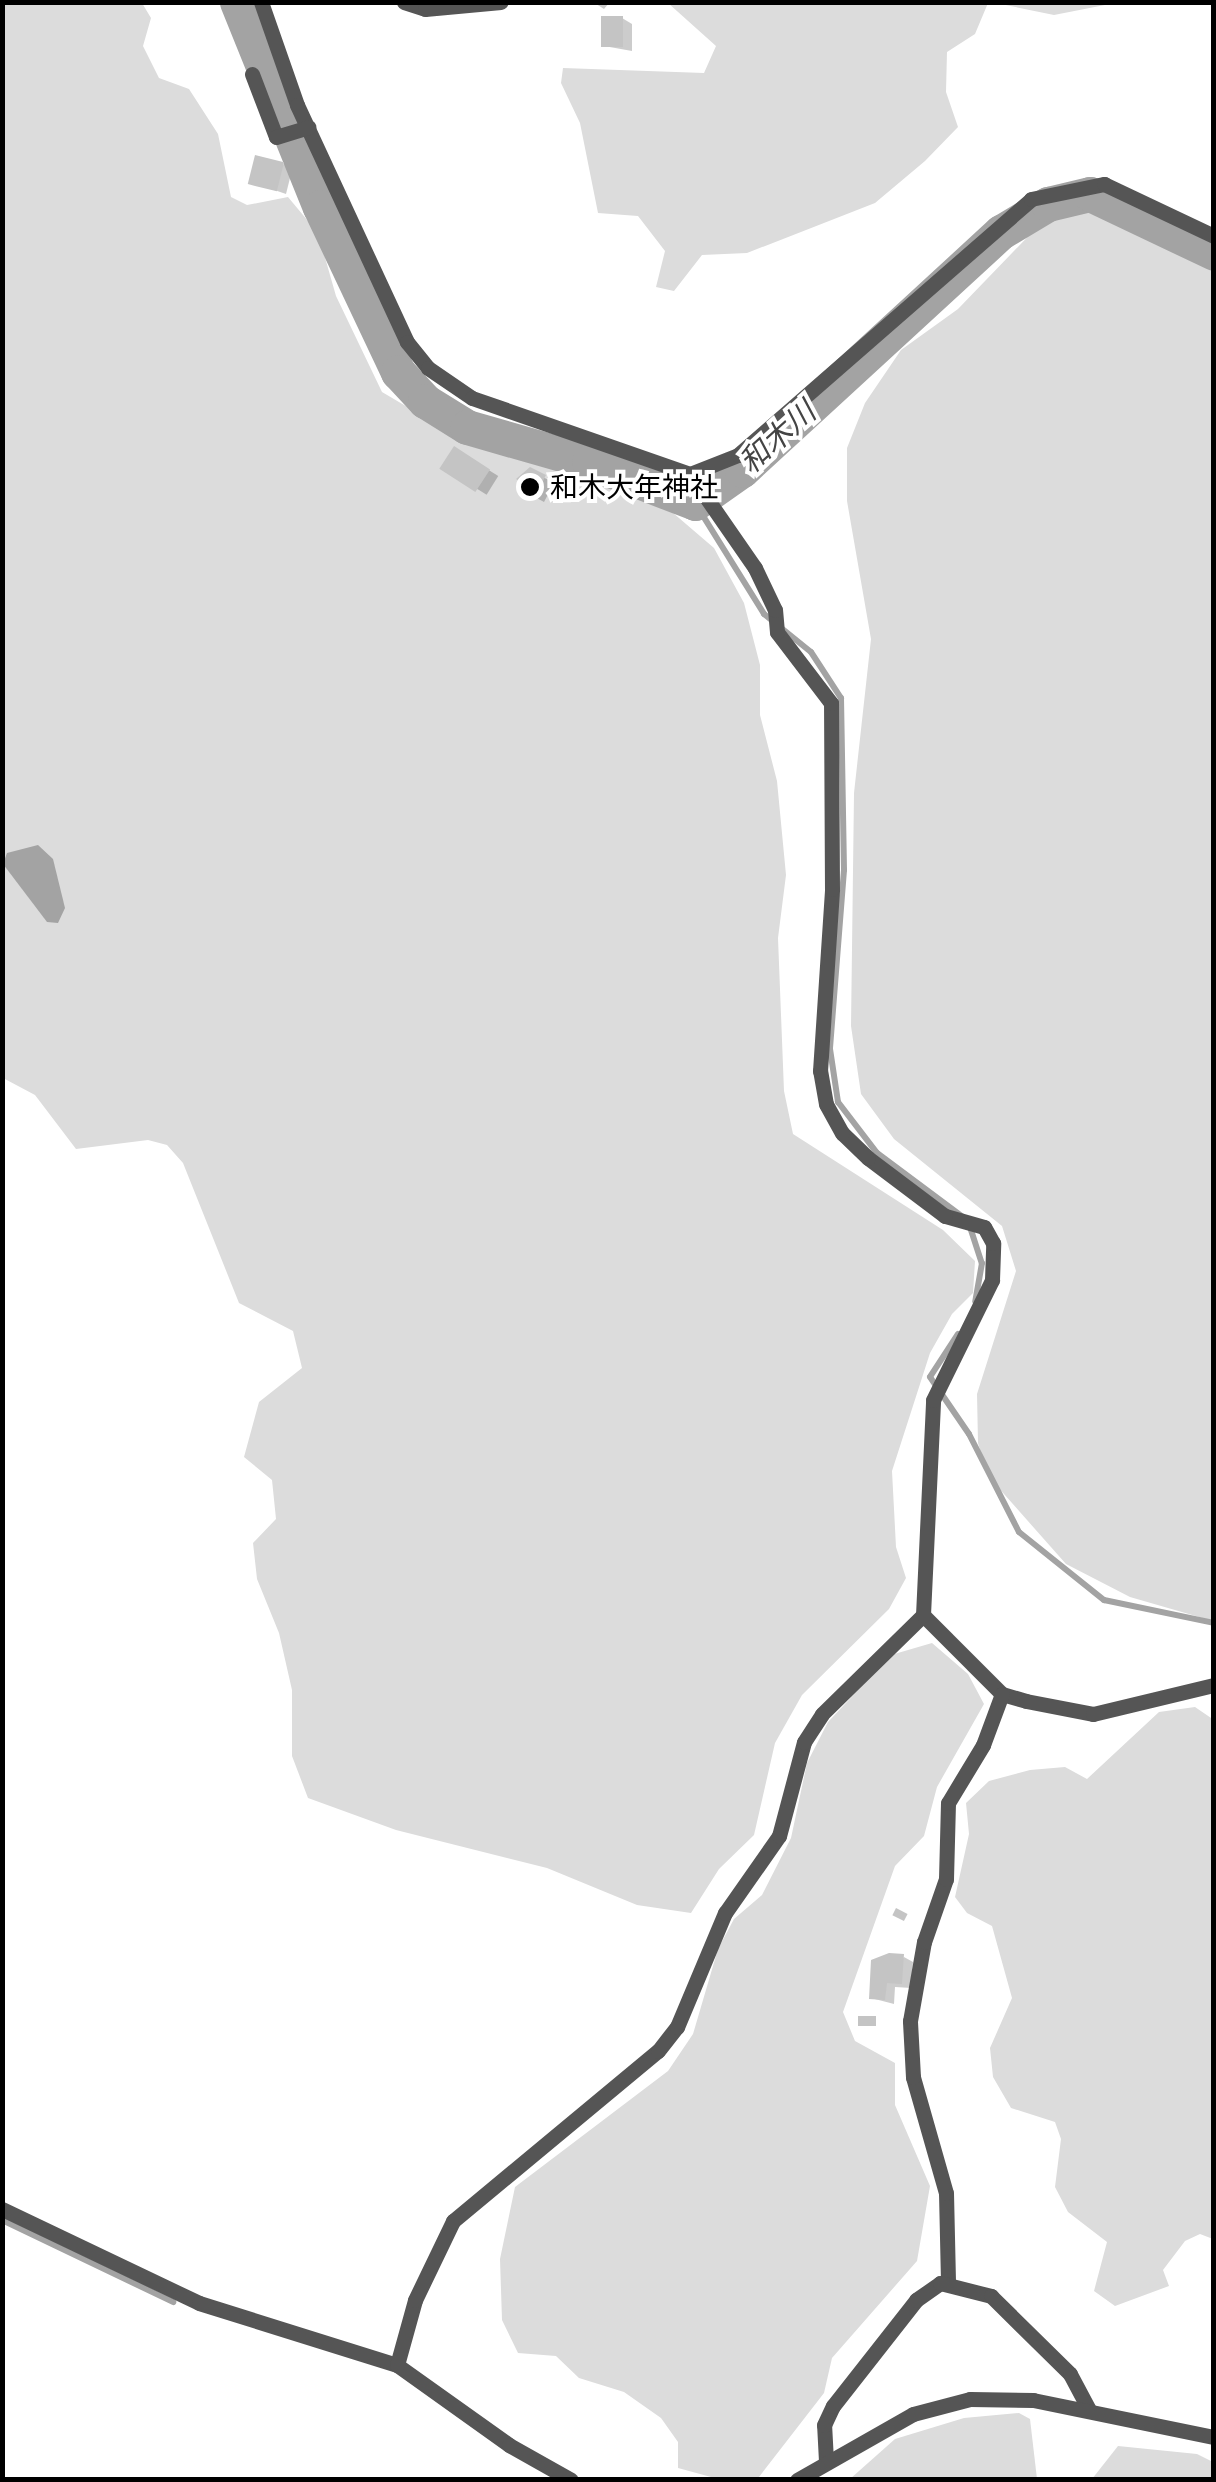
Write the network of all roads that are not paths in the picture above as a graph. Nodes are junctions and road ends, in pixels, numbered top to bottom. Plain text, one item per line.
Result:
1 (261, 2) edge
2 (404, 2) edge
3 (501, 2) edge
4 (252, 74) dead end
5 (305, 128) junction
6 (1214, 236) edge
7 (693, 478) junction
8 (923, 1615) junction
9 (1214, 1685) edge
10 (1002, 1694) junction
11 (2, 2209) edge
12 (948, 2282) junction
13 (397, 2365) junction
14 (1089, 2409) junction
15 (1214, 2437) edge
16 (826, 2462) junction
17 (571, 2480) edge
18 (797, 2480) edge

1 - 5 street
2 - 3 street
4 - 5 street
5 - 7 street
6 - 7 street
7 - 8 street
8 - 10 street
8 - 13 street
9 - 10 street
10 - 12 street
11 - 13 street
12 - 14 street
12 - 16 street
13 - 17 street
14 - 15 street
14 - 16 street
16 - 18 street

